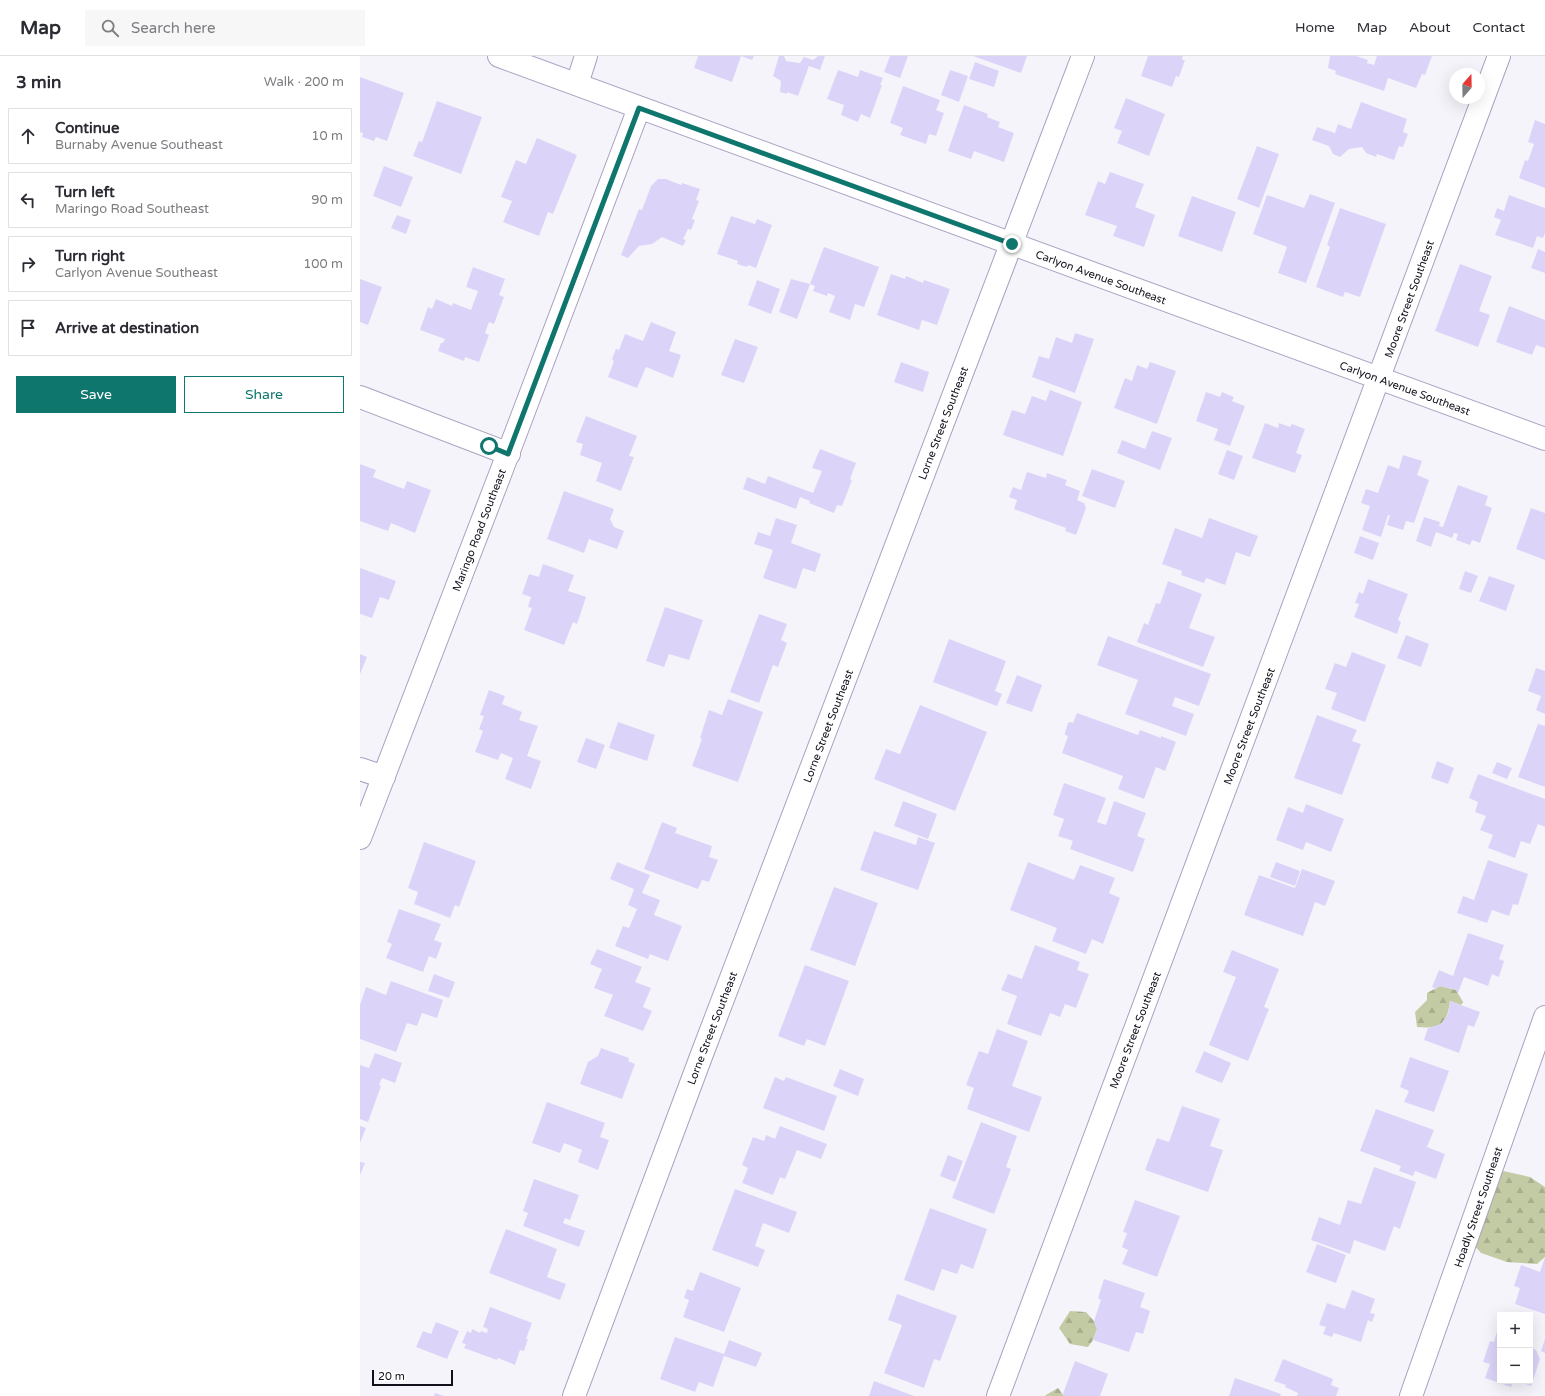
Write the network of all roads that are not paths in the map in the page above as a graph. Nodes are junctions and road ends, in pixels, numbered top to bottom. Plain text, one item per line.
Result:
1 (499, 56) edge
2 (586, 56) edge
3 (1083, 56) edge
4 (1499, 56) edge
5 (577, 84) junction
6 (639, 108) junction
7 (1012, 244) junction
8 (1379, 379) junction
9 (360, 397) edge
10 (1545, 439) edge
11 (508, 454) junction
12 (360, 768) edge
13 (384, 777) junction
14 (360, 838) edge
15 (1545, 1017) edge
16 (574, 1396) edge
17 (998, 1396) edge
18 (1411, 1396) edge

1 - 5 street, Carlyon Avenue Southeast
2 - 5 street
3 - 7 street, Lorne Street Southeast
4 - 8 street, Moore Street Southeast
5 - 6 street, Carlyon Avenue Southeast
6 - 7 street, Carlyon Avenue Southeast
6 - 11 street, Maringo Road Southeast
7 - 8 street, Carlyon Avenue Southeast
7 - 16 street, Lorne Street Southeast
8 - 10 street, Carlyon Avenue Southeast
8 - 17 street, Moore Street Southeast
9 - 11 street
11 - 13 street, Maringo Road Southeast
12 - 13 street
13 - 14 street, Maringo Road Southeast
15 - 18 street, Hoadly Street Southeast

